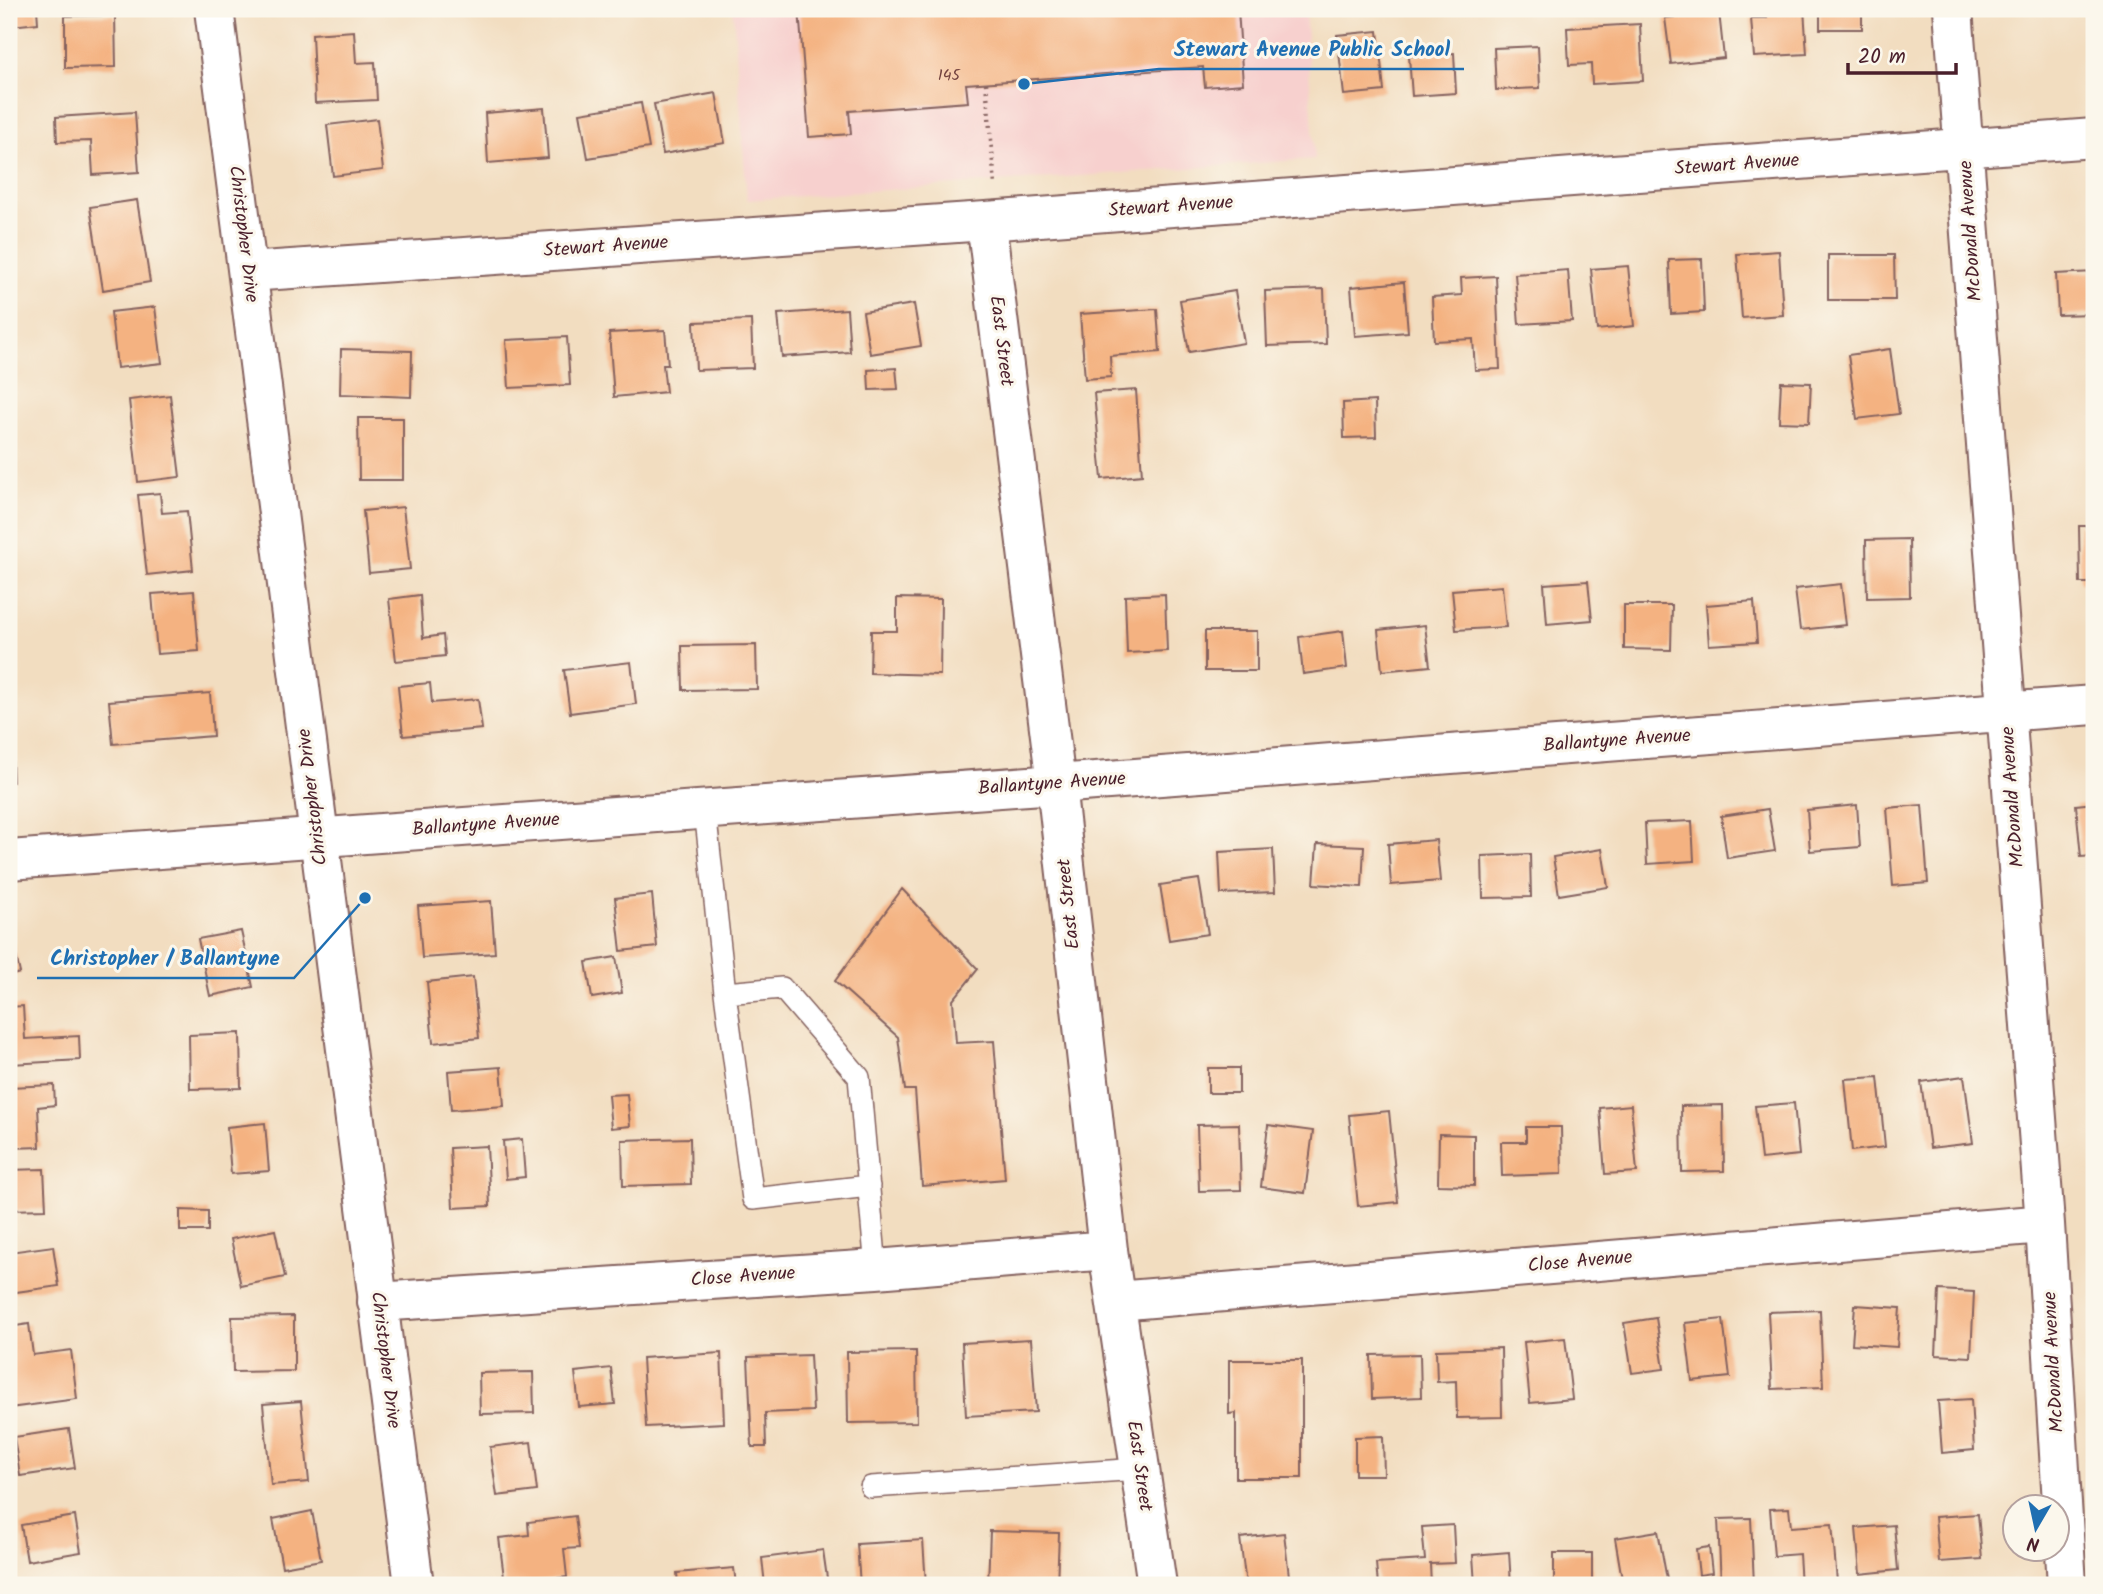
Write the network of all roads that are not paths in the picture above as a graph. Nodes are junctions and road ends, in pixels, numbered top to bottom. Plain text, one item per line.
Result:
1 (214, 9) edge
2 (1953, 9) edge
3 (2094, 138) edge
4 (1965, 147) junction
5 (991, 204) junction
6 (248, 272) junction
7 (2094, 705) edge
8 (2007, 711) junction
9 (1056, 784) junction
10 (705, 810) junction
11 (318, 837) junction
12 (9, 860) edge
13 (725, 993) junction
14 (869, 1186) junction
15 (2045, 1224) junction
16 (1108, 1250) junction
17 (876, 1269) junction
18 (1115, 1301) junction
19 (377, 1302) junction
20 (1140, 1469) junction
21 (871, 1486) dead end
22 (414, 1585) edge
23 (1157, 1585) edge
24 (2067, 1585) edge

1 - 6 street, Christopher Drive
2 - 4 street, McDonald Avenue
3 - 4 street, Stewart Avenue
4 - 5 street, Stewart Avenue
4 - 8 street, McDonald Avenue
5 - 6 street, Stewart Avenue
5 - 9 street, East Street
6 - 11 street, Christopher Drive
7 - 8 street, Ballantyne Avenue
8 - 9 street, Ballantyne Avenue
8 - 15 street, McDonald Avenue
9 - 10 street, Ballantyne Avenue
9 - 16 street, East Street
10 - 11 street, Ballantyne Avenue
10 - 13 lane
11 - 12 street, Ballantyne Avenue
11 - 19 street, Christopher Drive
13 - 14 lane
13 - 14 lane
14 - 17 lane
15 - 18 street, Close Avenue
15 - 24 street, McDonald Avenue
16 - 17 street, Close Avenue
16 - 18 street, East Street
17 - 19 street, Close Avenue
18 - 20 street, East Street
19 - 22 street, Christopher Drive
20 - 21 lane
20 - 23 street, East Street

